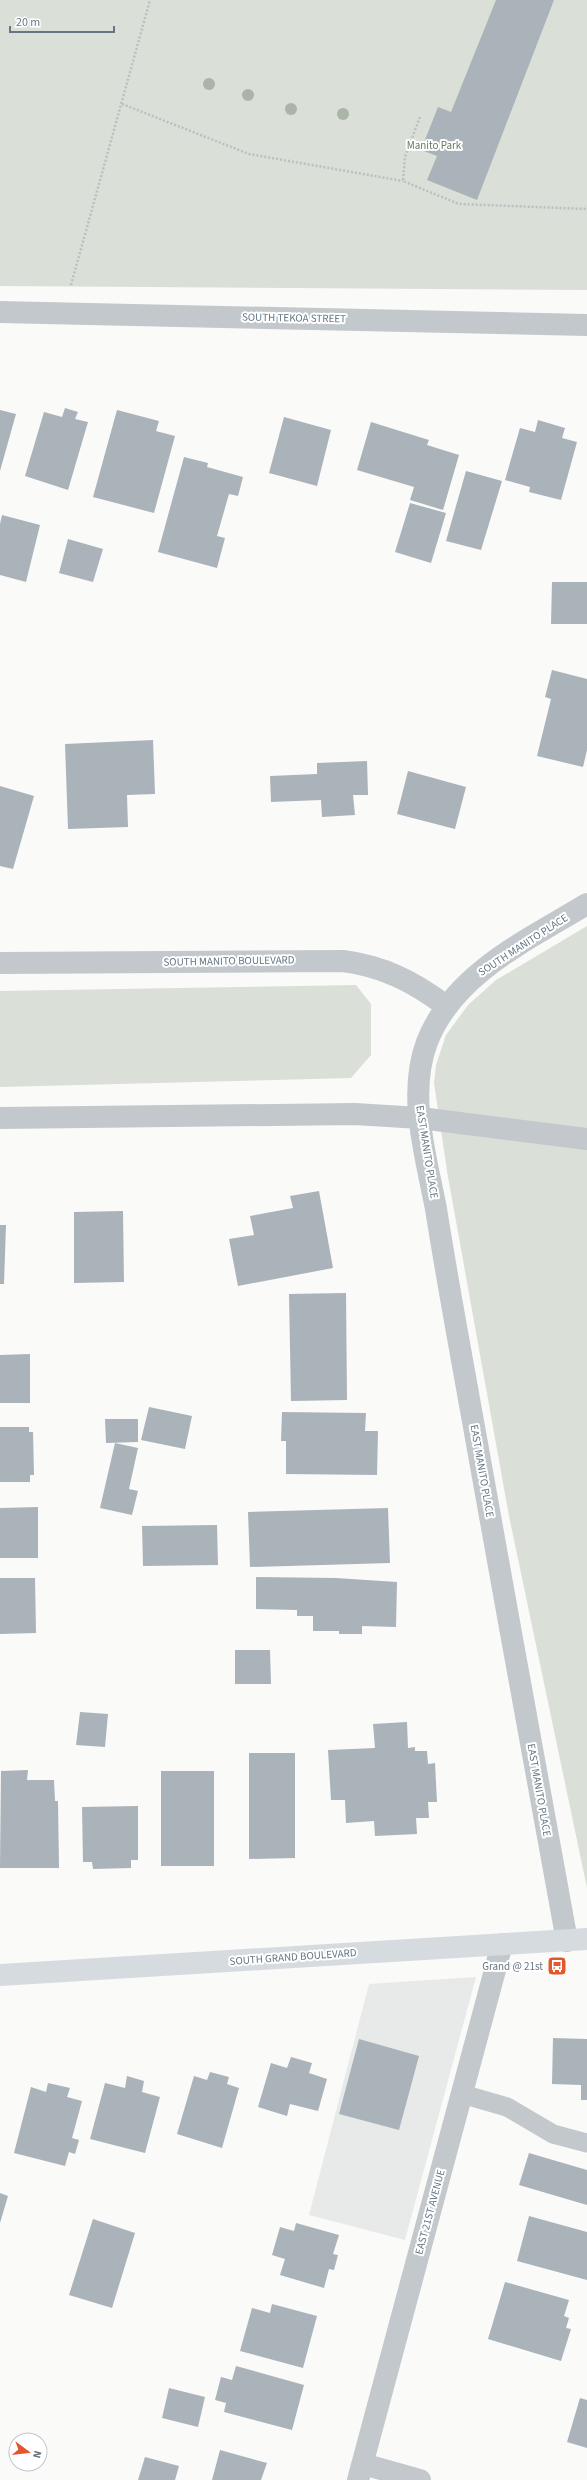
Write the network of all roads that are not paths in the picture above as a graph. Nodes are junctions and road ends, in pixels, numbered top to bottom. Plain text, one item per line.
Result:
1 (0, 312) edge
2 (587, 325) edge
3 (587, 904) edge
4 (0, 963) edge
5 (446, 1006) junction
6 (0, 1118) edge
7 (420, 1118) junction
8 (587, 1139) edge
9 (577, 1940) edge
10 (502, 1944) junction
11 (0, 1975) edge
12 (462, 2094) junction
13 (587, 2143) edge
14 (360, 2472) edge
15 (420, 2480) edge

1 - 2 street, SOUTH TEKOA STREET
3 - 5 street, SOUTH MANITO PLACE
4 - 5 street, SOUTH MANITO BOULEVARD
5 - 7 street, EAST MANITO PLACE
6 - 7 street
7 - 8 street
7 - 9 street, EAST MANITO PLACE
9 - 10 main road, SOUTH GRAND BOULEVARD
10 - 11 main road, SOUTH GRAND BOULEVARD
10 - 12 street, EAST 21ST AVENUE
12 - 13 lane
12 - 14 street, EAST 21ST AVENUE
14 - 15 street

